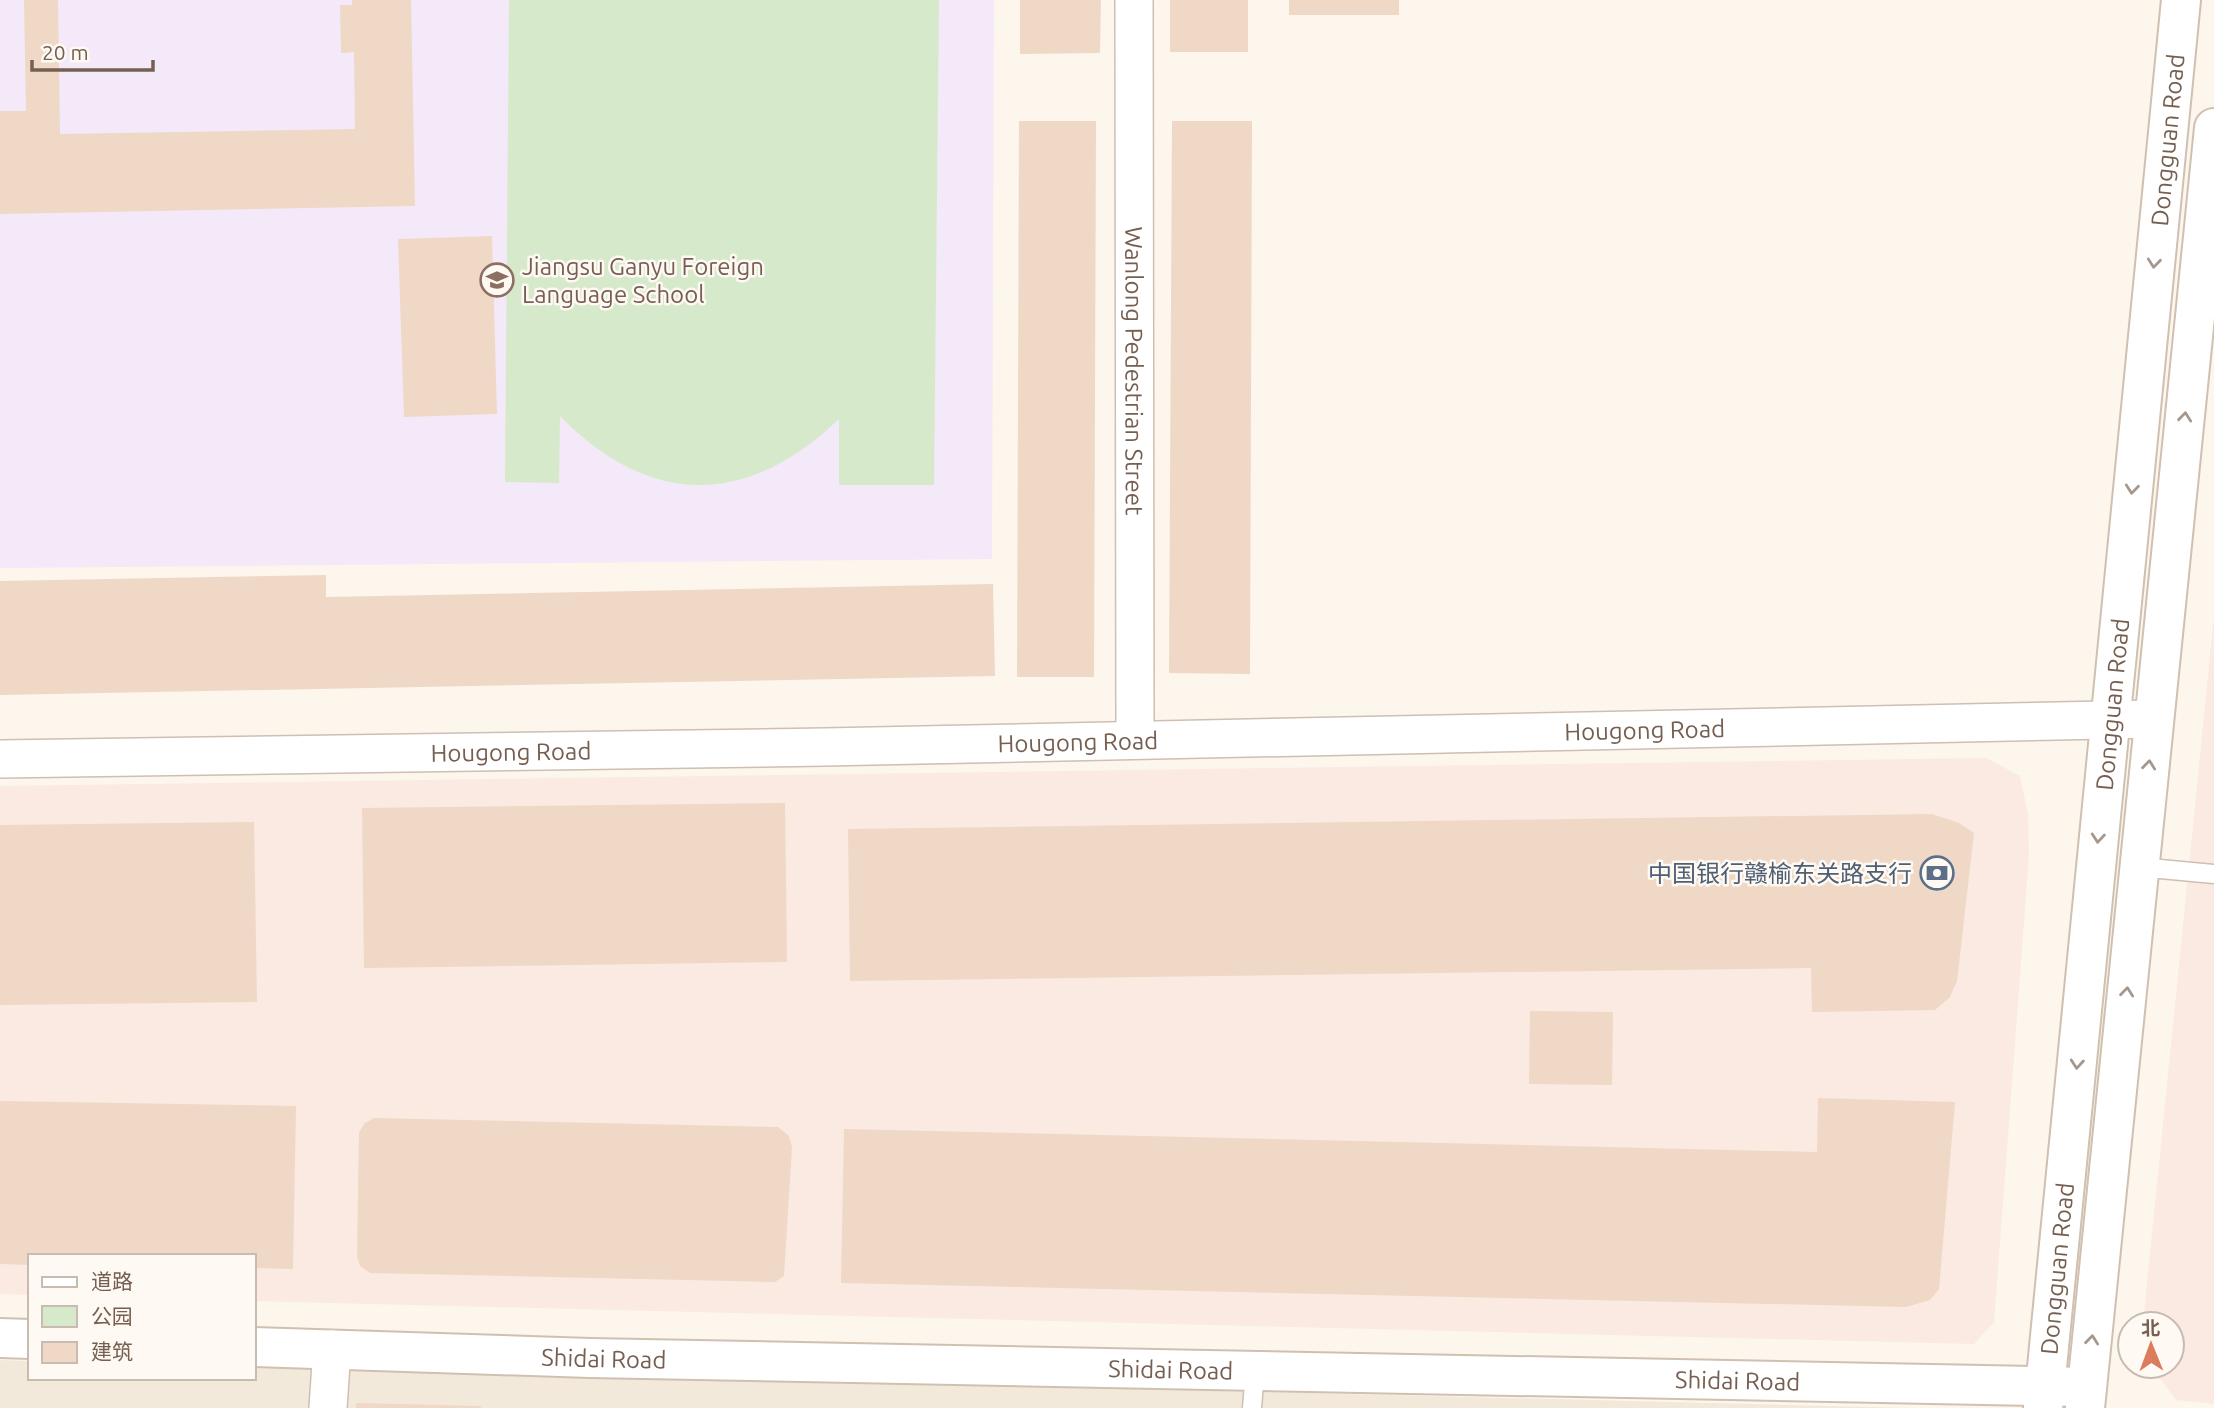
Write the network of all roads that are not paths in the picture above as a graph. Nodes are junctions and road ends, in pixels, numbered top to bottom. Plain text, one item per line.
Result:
1 (1134, 0) edge
2 (2181, 0) edge
3 (2214, 128) edge
4 (2154, 719) junction
5 (2110, 720) junction
6 (1135, 740) junction
7 (0, 759) edge
8 (2139, 867) junction
9 (2214, 874) edge
10 (0, 1338) edge
11 (28, 1339) edge
12 (256, 1347) edge
13 (332, 1349) junction
14 (1253, 1390) edge
15 (2045, 1397) edge
16 (2086, 1398) edge
17 (328, 1408) edge

1 - 6 street, Wanlong Pedestrian Street
2 -> 5 main road, Dongguan Road
4 -> 3 main road, Dongguan Road
4 - 5 street, Hougong Road
8 -> 4 main road, Dongguan Road
5 - 6 street, Hougong Road
5 -> 15 main road, Dongguan Road
6 - 7 street, Hougong Road
8 - 9 lane
16 -> 8 main road, Dongguan Road
10 - 11 main road
12 - 13 main road, Shidai Road
13 - 14 main road, Shidai Road
13 - 17 street
14 - 15 main road, Shidai Road
15 - 16 main road, Shidai Road

